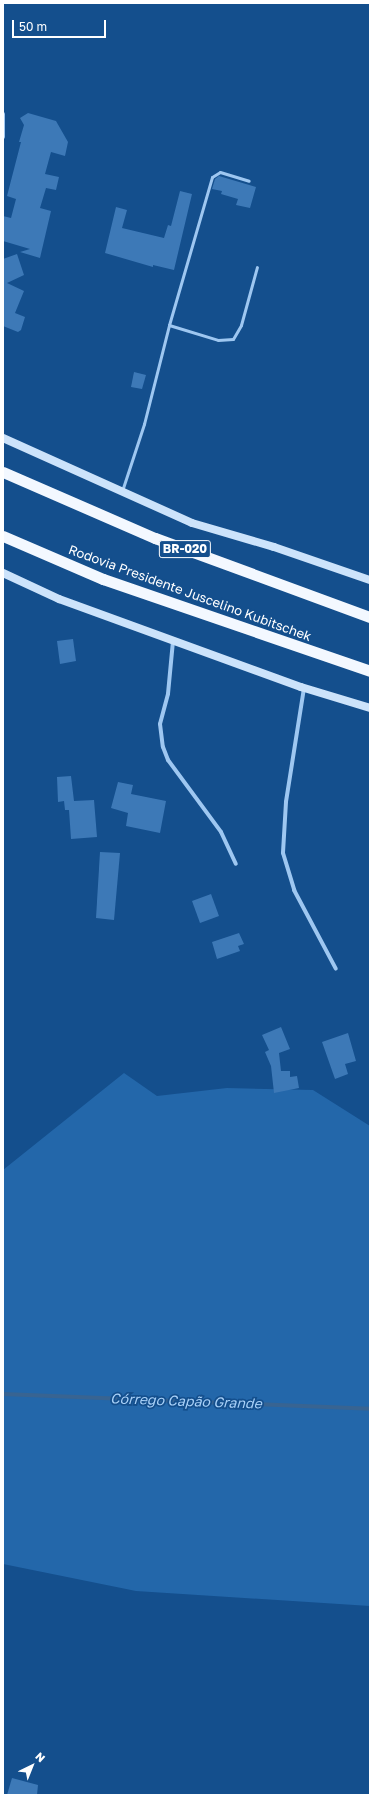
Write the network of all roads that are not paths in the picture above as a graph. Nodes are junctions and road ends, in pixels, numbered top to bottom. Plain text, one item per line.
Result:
1 (3, 114) edge
2 (3, 137) edge
3 (249, 181) dead end
4 (257, 267) dead end
5 (169, 324) junction
6 (3, 438) edge
7 (3, 472) edge
8 (122, 493) junction
9 (3, 536) edge
10 (3, 573) edge
11 (370, 580) edge
12 (370, 617) edge
13 (173, 640) junction
14 (370, 672) edge
15 (304, 688) junction
16 (370, 708) edge
17 (236, 864) dead end
18 (336, 969) dead end

1 - 2 street
3 - 5 lane
4 - 5 lane
5 - 8 lane
6 - 8 main road
7 - 12 highway, BR-020
8 - 11 main road
9 - 14 highway, Rodovia Presidente Juscelino Kubitschek
10 - 13 main road
13 - 15 main road
13 - 17 street
15 - 16 main road
15 - 18 street

